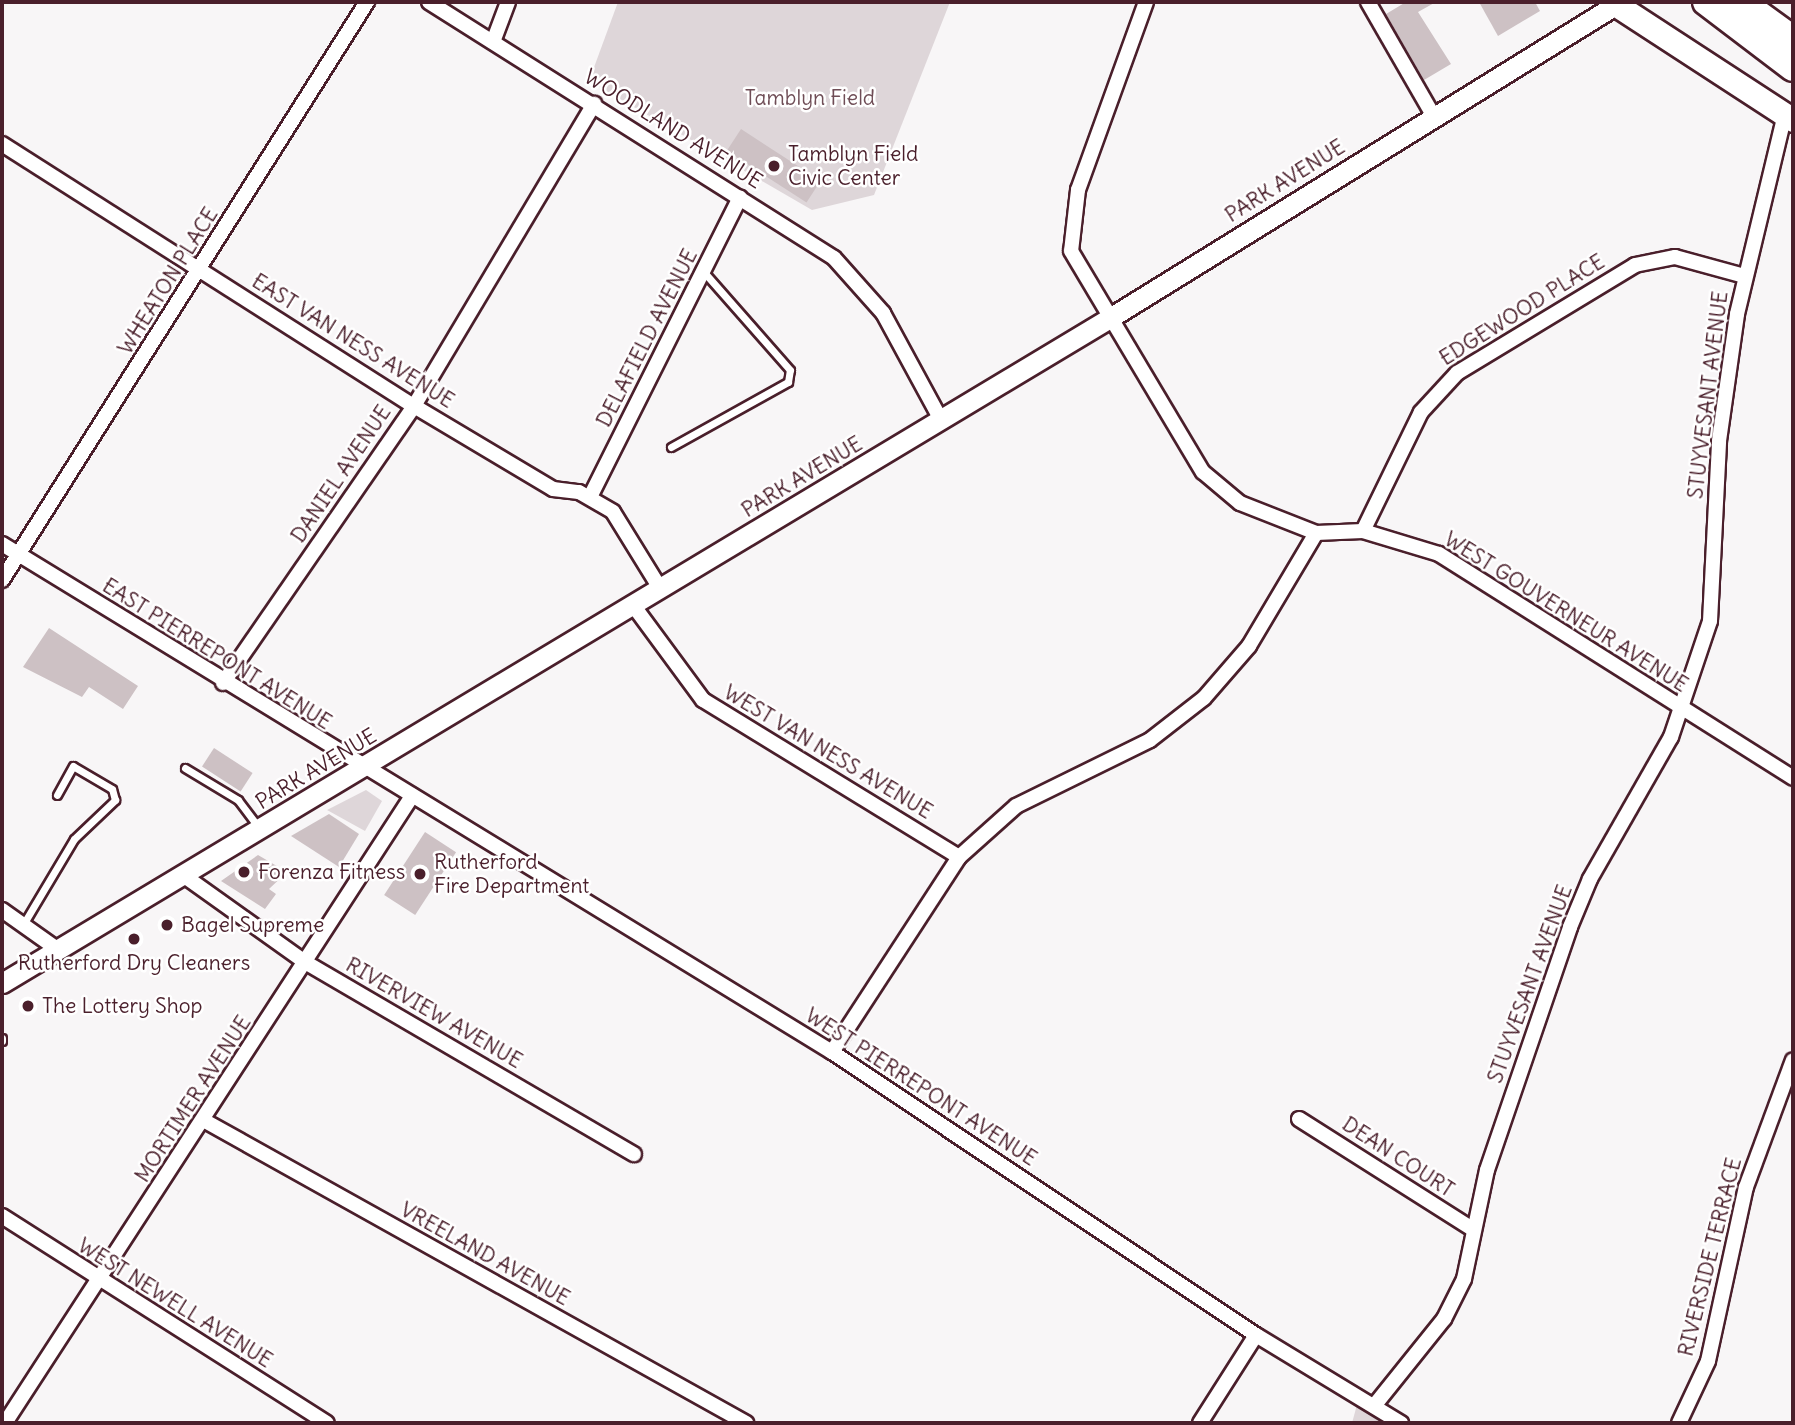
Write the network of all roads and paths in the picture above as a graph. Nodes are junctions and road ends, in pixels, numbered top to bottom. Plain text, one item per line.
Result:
1 (368, 2) edge
2 (429, 2) edge
3 (508, 2) edge
4 (1146, 2) edge
5 (1368, 2) edge
6 (1706, 2) edge
7 (1742, 2) edge
8 (1616, 3) edge
9 (1793, 39) edge
10 (493, 42) junction
11 (1793, 68) edge
12 (594, 104) junction
13 (1433, 115) junction
14 (1789, 117) edge
15 (2, 144) edge
16 (740, 197) junction
17 (201, 270) junction
18 (704, 272) junction
19 (1744, 276) junction
20 (1108, 319) junction
21 (414, 405) junction
22 (941, 420) junction
23 (671, 447) dead end
24 (590, 497) junction
25 (1363, 531) junction
26 (1316, 533) junction
27 (2, 544) edge
28 (18, 555) junction
29 (2, 580) edge
30 (660, 588) junction
31 (633, 605) junction
32 (223, 683) junction
33 (1678, 706) junction
34 (185, 768) dead end
35 (363, 768) junction
36 (1793, 778) edge
37 (57, 795) dead end
38 (412, 796) junction
39 (260, 829) junction
40 (959, 857) junction
41 (183, 875) junction
42 (2, 909) edge
43 (24, 923) junction
44 (57, 949) junction
45 (305, 962) junction
46 (2, 983) edge
47 (832, 1052) junction
48 (1793, 1060) edge
49 (1299, 1119) dead end
50 (205, 1121) junction
51 (634, 1154) dead end
52 (2, 1216) edge
53 (1474, 1230) junction
54 (100, 1280) junction
55 (1256, 1335) junction
56 (1374, 1406) junction
57 (5, 1423) edge
58 (327, 1423) edge
59 (746, 1423) edge
60 (1200, 1423) edge
61 (1401, 1423) edge
62 (1679, 1423) edge

1 - 17 street, WHEATON PLACE
2 - 10 street, WOODLAND AVENUE
3 - 10 street
4 - 20 street, WEST GOUVERNEUR AVENUE
5 - 13 street
6 - 11 highway
7 - 9 highway
8 - 13 street, PARK AVENUE
8 - 14 main road
10 - 12 street, WOODLAND AVENUE
12 - 16 street, WOODLAND AVENUE
12 - 21 street, DANIEL AVENUE
13 - 20 street, PARK AVENUE
14 - 19 street, STUYVESANT AVENUE
15 - 17 street, EAST VAN NESS AVENUE
16 - 18 street, DELAFIELD AVENUE
16 - 22 street, WOODLAND AVENUE
17 - 21 street, EAST VAN NESS AVENUE
17 - 28 street, WHEATON PLACE
18 - 23 lane
18 - 24 street, DELAFIELD AVENUE
19 - 25 street, EDGEWOOD PLACE
19 - 33 street, STUYVESANT AVENUE
20 - 22 street, PARK AVENUE
20 - 26 street, WEST GOUVERNEUR AVENUE
21 - 24 street, EAST VAN NESS AVENUE
21 - 32 street, DANIEL AVENUE
22 - 30 street, PARK AVENUE
24 - 30 street, EAST VAN NESS AVENUE
25 - 26 street, WEST GOUVERNEUR AVENUE
25 - 33 street, WEST GOUVERNEUR AVENUE
26 - 40 street
27 - 28 street, EAST PIERREPONT AVENUE
28 - 29 street, WHEATON PLACE
28 - 32 street, EAST PIERREPONT AVENUE
30 - 31 street, PARK AVENUE
31 - 35 street, PARK AVENUE
31 - 40 street, WEST VAN NESS AVENUE
32 - 35 street, EAST PIERREPONT AVENUE
33 - 36 street, WEST GOUVERNEUR AVENUE
33 - 53 street, STUYVESANT AVENUE
34 - 39 lane
35 - 38 street, EAST PIERREPONT AVENUE
35 - 39 street, PARK AVENUE
37 - 43 lane
38 - 45 street, MORTIMER AVENUE
38 - 47 street, WEST PIERREPONT AVENUE
39 - 41 street, PARK AVENUE
40 - 47 street
41 - 44 street, PARK AVENUE
41 - 45 street, RIVERVIEW AVENUE
42 - 43 street
43 - 44 street
44 - 46 street, PARK AVENUE
45 - 50 street, MORTIMER AVENUE
45 - 51 street, RIVERVIEW AVENUE
47 - 55 street, WEST PIERREPONT AVENUE
48 - 62 street, RIVERSIDE TERRACE
49 - 53 street, DEAN COURT
50 - 54 street, MORTIMER AVENUE
50 - 59 street, VREELAND AVENUE
52 - 54 street, WEST NEWELL AVENUE
53 - 56 street, STUYVESANT AVENUE
54 - 57 street, MORTIMER AVENUE
54 - 58 street, WEST NEWELL AVENUE
55 - 56 street, WEST PIERREPONT AVENUE
55 - 60 street
56 - 61 street, WEST PIERREPONT AVENUE

